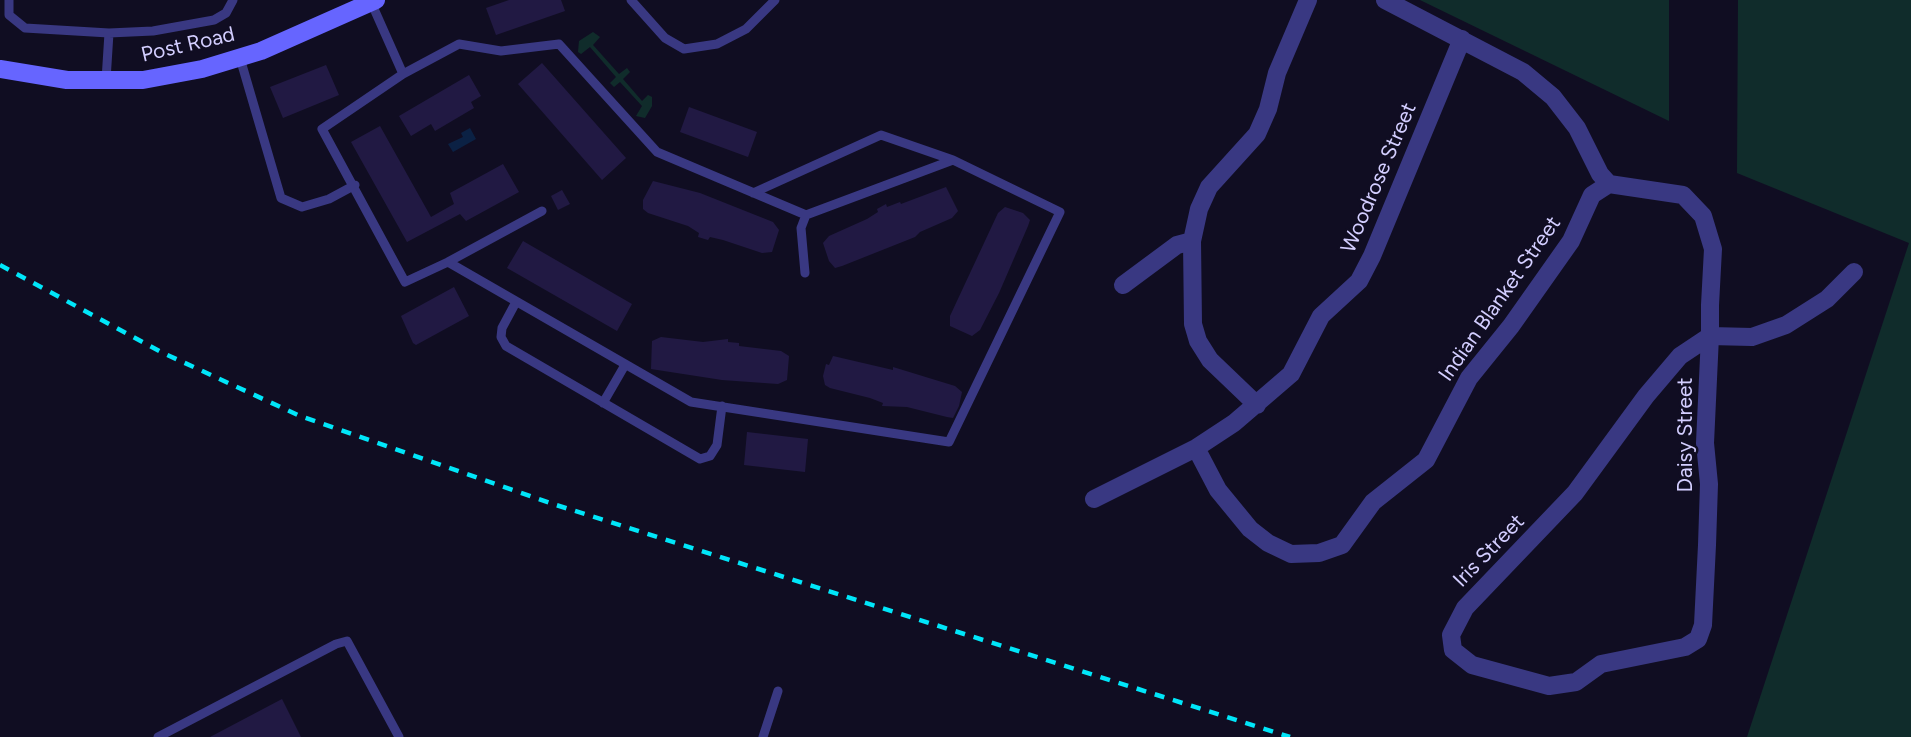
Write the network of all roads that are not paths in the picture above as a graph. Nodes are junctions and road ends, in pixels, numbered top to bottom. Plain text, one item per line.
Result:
1 (9, 0) edge
2 (233, 0) edge
3 (631, 0) edge
4 (775, 0) edge
5 (1308, 0) edge
6 (1385, 0) edge
7 (374, 1) edge
8 (109, 33) junction
9 (1462, 39) junction
10 (240, 58) junction
11 (0, 69) edge
12 (403, 74) junction
13 (105, 82) junction
14 (953, 160) junction
15 (1609, 184) junction
16 (355, 185) junction
17 (753, 193) junction
18 (542, 211) dead end
19 (806, 215) junction
20 (1192, 241) junction
21 (448, 262) junction
22 (1854, 272) dead end
23 (806, 273) dead end
24 (1123, 285) dead end
25 (516, 302) junction
26 (1710, 336) junction
27 (625, 365) junction
28 (603, 403) junction
29 (1256, 405) junction
30 (722, 406) junction
31 (1196, 448) junction
32 (1094, 499) dead end
33 (1685, 647) joint
34 (778, 691) dead end
35 (158, 737) edge
36 (399, 737) edge
37 (763, 737) edge

1 - 8 lane
2 - 8 lane
3 - 4 lane
5 - 20 street
6 - 9 street
7 - 10 street, Post Road
7 - 12 lane
8 - 13 lane
9 - 15 street
9 - 29 street, Woodrose Street
10 - 13 street, Post Road
10 - 16 lane
11 - 13 street, Post Road
12 - 16 lane
12 - 17 lane
14 - 17 lane
14 - 19 lane
14 - 30 lane
15 - 26 street, Daisy Street
15 - 31 street, Indian Blanket Street
16 - 21 lane
17 - 19 lane
18 - 21 lane
19 - 23 lane
20 - 24 street
20 - 29 street
21 - 25 lane
22 - 26 street
25 - 27 lane
25 - 28 lane
26 - 33 street, Daisy Street
26 - 33 street, Iris Street
27 - 28 lane
27 - 30 lane
28 - 30 lane
29 - 31 street, Woodrose Street
31 - 32 street, Woodrose Street
34 - 37 lane
35 - 36 lane

